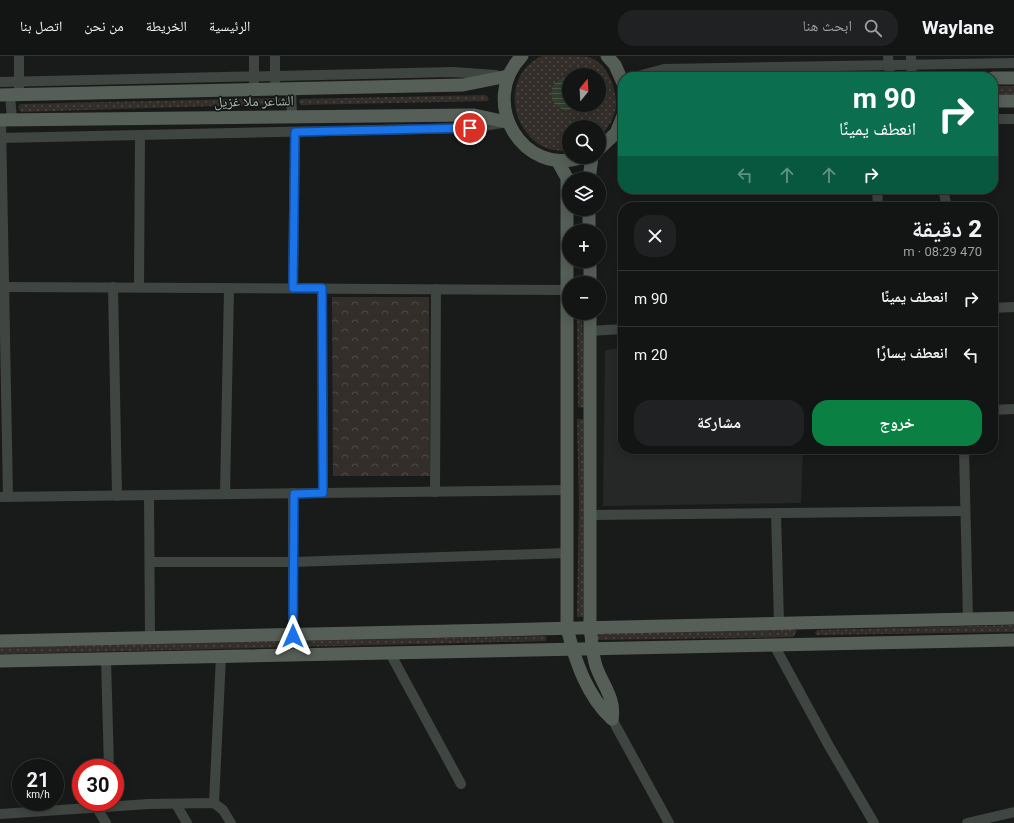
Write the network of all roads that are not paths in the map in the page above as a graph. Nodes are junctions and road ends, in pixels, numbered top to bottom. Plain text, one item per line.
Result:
1 (19, 56) edge
2 (254, 56) edge
3 (275, 56) edge
4 (522, 56) edge
5 (607, 56) edge
6 (889, 60) edge
7 (911, 60) edge
8 (981, 60) edge
9 (1014, 63) edge
10 (620, 72) edge
11 (651, 72) edge
12 (890, 72) edge
13 (912, 72) edge
14 (254, 76) junction
15 (275, 76) junction
16 (508, 76) junction
17 (998, 78) edge
18 (1014, 78) edge
19 (0, 82) edge
20 (291, 89) junction
21 (254, 90) junction
22 (275, 90) junction
23 (12, 91) edge
24 (1014, 101) edge
25 (998, 102) edge
26 (292, 117) junction
27 (998, 119) edge
28 (1014, 119) edge
29 (4, 120) edge
30 (507, 122) junction
31 (618, 128) edge
32 (295, 132) junction
33 (140, 135) junction
34 (1, 138) edge
35 (606, 142) edge
36 (558, 160) junction
37 (562, 160) edge
38 (567, 276) edge
39 (5, 287) junction
40 (114, 287) junction
41 (139, 287) junction
42 (230, 288) junction
43 (293, 288) junction
44 (322, 288) junction
45 (436, 289) junction
46 (562, 290) edge
47 (1014, 307) edge
48 (998, 308) edge
49 (567, 320) edge
50 (590, 320) edge
51 (618, 329) edge
52 (590, 331) junction
53 (1014, 408) edge
54 (998, 410) edge
55 (567, 413) junction
56 (590, 414) junction
57 (964, 454) edge
58 (568, 490) junction
59 (435, 492) junction
60 (323, 493) junction
61 (225, 494) junction
62 (294, 494) junction
63 (149, 495) junction
64 (116, 496) junction
65 (4, 497) edge
66 (965, 511) junction
67 (776, 513) junction
68 (590, 515) junction
69 (567, 553) junction
70 (150, 562) junction
71 (293, 562) junction
72 (1014, 618) edge
73 (968, 619) junction
74 (779, 622) junction
75 (805, 622) junction
76 (568, 628) junction
77 (590, 628) junction
78 (293, 636) junction
79 (150, 639) junction
80 (1014, 640) edge
81 (0, 641) edge
82 (806, 644) junction
83 (774, 645) junction
84 (593, 649) junction
85 (572, 650) junction
86 (390, 653) junction
87 (221, 656) junction
88 (106, 658) junction
89 (0, 661) edge
90 (612, 719) junction
91 (109, 759) edge
92 (461, 784) dead end
93 (214, 803) junction
94 (176, 804) junction
95 (124, 805) edge
96 (72, 810) edge
97 (99, 811) edge
98 (1014, 812) edge
99 (0, 815) edge
100 (4, 823) edge
101 (106, 823) edge
102 (187, 823) edge
103 (231, 823) edge
104 (670, 823) edge
105 (874, 823) edge
106 (967, 823) edge

1 - 23 street
2 - 14 street
3 - 15 street
4 - 16 main road
5 - 10 main road
6 - 7 street
6 - 11 street
6 - 12 street
7 - 8 street
7 - 13 street
8 - 9 street
14 - 15 street
14 - 21 street
14 - 23 street
15 - 16 street
15 - 22 street
16 - 20 main road
16 - 30 main road
17 - 18 main road
19 - 23 street
20 - 22 main road
20 - 26 street
21 - 22 main road
21 - 23 main road
23 - 29 street
24 - 25 main road
26 - 29 main road, الشاعر ملا غزيل
26 - 30 main road, الشاعر ملا غزيل
27 - 28 street
29 - 34 street
30 - 32 street
30 - 36 main road
31 - 35 main road
32 - 33 street
32 - 43 street
33 - 34 street
33 - 41 street
34 - 39 street
36 - 37 main road
36 - 38 main road
39 - 40 street
39 - 65 street
40 - 41 street
40 - 64 street
41 - 42 street
42 - 43 street
42 - 61 street
43 - 44 street
44 - 45 street
44 - 60 street
45 - 46 street
45 - 59 street
47 - 48 street
49 - 55 main road
50 - 52 main road
51 - 52 street
52 - 56 main road
53 - 54 street
55 - 56 main road
55 - 58 main road
56 - 68 main road
57 - 66 street
58 - 59 street
58 - 69 main road
59 - 60 street
60 - 62 street
61 - 62 street
61 - 63 street
62 - 71 street
63 - 64 street
63 - 70 street
64 - 65 street
66 - 67 street
66 - 73 street
67 - 68 street
67 - 74 street
68 - 77 main road
69 - 71 street
69 - 76 main road
70 - 71 street
70 - 79 street
71 - 78 street
72 - 73 main road
73 - 75 main road
74 - 75 main road
74 - 77 main road
75 - 82 main road
76 - 77 main road
76 - 78 main road
76 - 85 main road
77 - 84 main road
78 - 79 main road
79 - 81 main road
80 - 82 main road
82 - 83 main road
83 - 84 main road
83 - 105 street
84 - 85 main road
84 - 90 main road
85 - 86 main road
85 - 90 main road
86 - 87 main road
86 - 92 street
87 - 88 main road
87 - 93 street
88 - 89 main road
88 - 91 street
90 - 104 street
93 - 94 street
93 - 103 street
94 - 95 street
94 - 102 street
96 - 99 street
97 - 101 street
98 - 106 street
99 - 100 street

